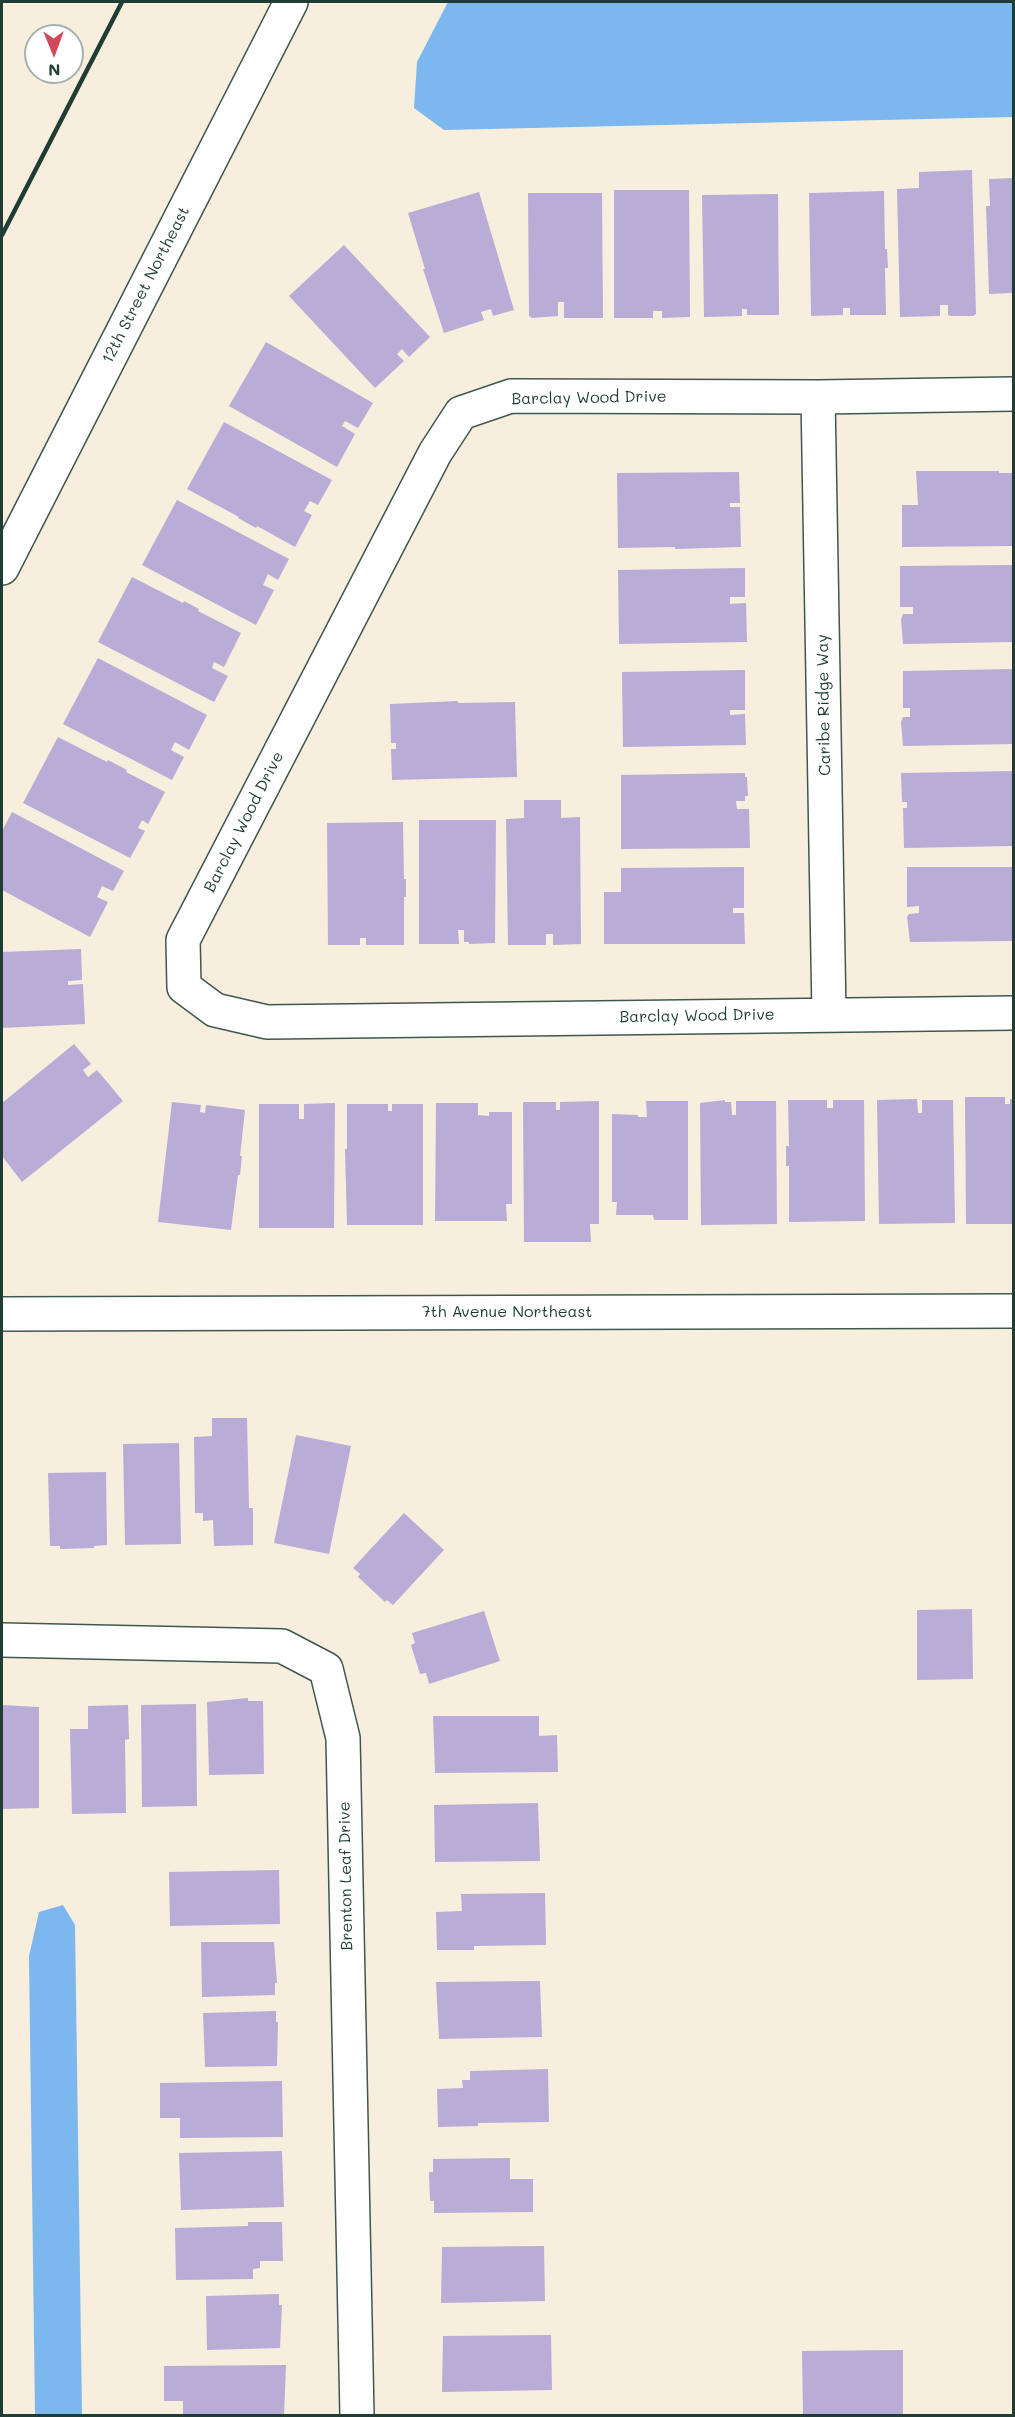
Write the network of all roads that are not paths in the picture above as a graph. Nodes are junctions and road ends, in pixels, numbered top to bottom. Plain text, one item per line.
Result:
1 (291, 2) edge
2 (1014, 394) edge
3 (818, 397) junction
4 (2, 568) edge
5 (1014, 1013) edge
6 (829, 1014) junction
7 (1014, 1311) edge
8 (2, 1314) edge
9 (2, 1640) edge
10 (357, 2415) edge

1 - 4 street, 12th Street Northeast
2 - 3 street, Barclay Wood Drive
3 - 6 street, Caribe Ridge Way
3 - 6 street, Barclay Wood Drive
5 - 6 street, Barclay Wood Drive
7 - 8 street, 7th Avenue Northeast
9 - 10 street, Brenton Leaf Drive

